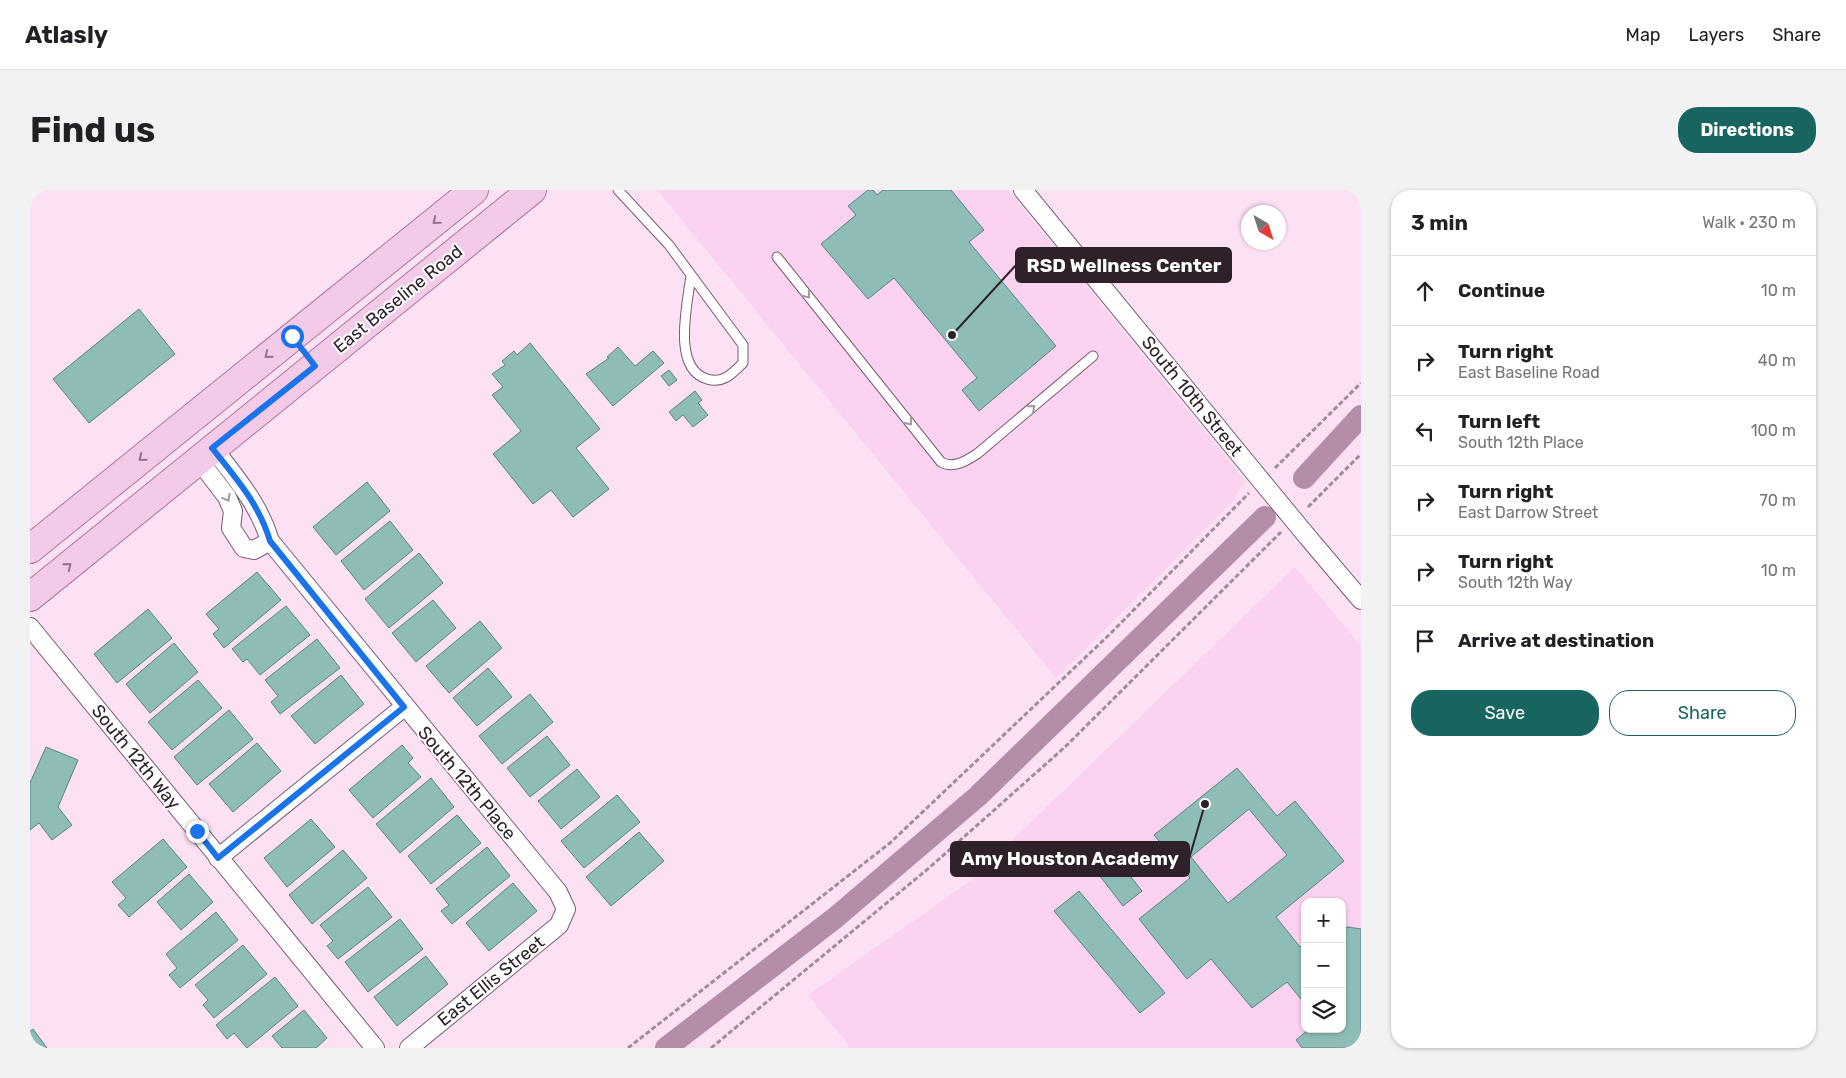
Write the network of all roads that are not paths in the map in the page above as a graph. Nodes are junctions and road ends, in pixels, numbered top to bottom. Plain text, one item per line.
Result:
1 (474, 190) edge
2 (532, 190) edge
3 (618, 190) edge
4 (1023, 190) edge
5 (777, 257) dead end
6 (691, 275) junction
7 (292, 336) junction
8 (1093, 356) dead end
9 (315, 366) junction
10 (205, 453) junction
11 (270, 541) junction
12 (30, 549) edge
13 (30, 597) edge
14 (1361, 600) edge
15 (30, 627) edge
16 (404, 707) junction
17 (218, 858) junction
18 (566, 909) joint
19 (375, 1048) edge
20 (409, 1048) edge

1 -> 7 main road
2 - 9 main road, East Baseline Road
3 - 6 lane
4 - 14 street, South 10th Street, bridge
5 -> 8 lane
6 - 6 lane
7 - 9 main road
7 -> 12 main road
9 - 10 main road, East Baseline Road
10 - 11 street, South 12th Place
10 -> 11 street
13 -> 10 main road, East Baseline Road
11 - 16 street, South 12th Place
15 - 17 street, South 12th Way
16 - 17 street
16 - 18 street, South 12th Place
17 - 19 street, South 12th Way
18 - 20 street, East Ellis Street

